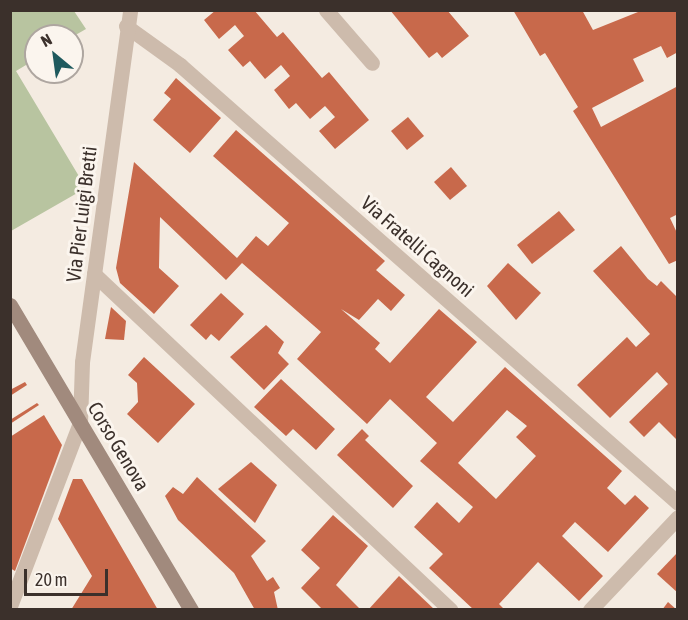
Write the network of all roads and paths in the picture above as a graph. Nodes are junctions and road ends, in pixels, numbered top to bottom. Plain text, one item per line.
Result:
1 (130, 10) edge
2 (326, 10) edge
3 (126, 26) junction
4 (372, 63) dead end
5 (94, 274) junction
6 (10, 305) edge
7 (81, 423) junction
8 (678, 503) edge
9 (678, 517) edge
10 (10, 606) edge
11 (191, 609) edge
12 (450, 609) edge
13 (590, 609) edge

1 - 3 street, Via Pier Luigi Bretti
2 - 4 street
3 - 5 street, Via Pier Luigi Bretti
3 - 8 street, Via Fratelli Cagnoni
5 - 7 street, Via Pier Luigi Bretti
5 - 12 street
6 - 7 main road, Corso Genova
7 - 10 street, Via Pier Luigi Bretti
7 - 11 main road, Corso Genova
9 - 13 street

